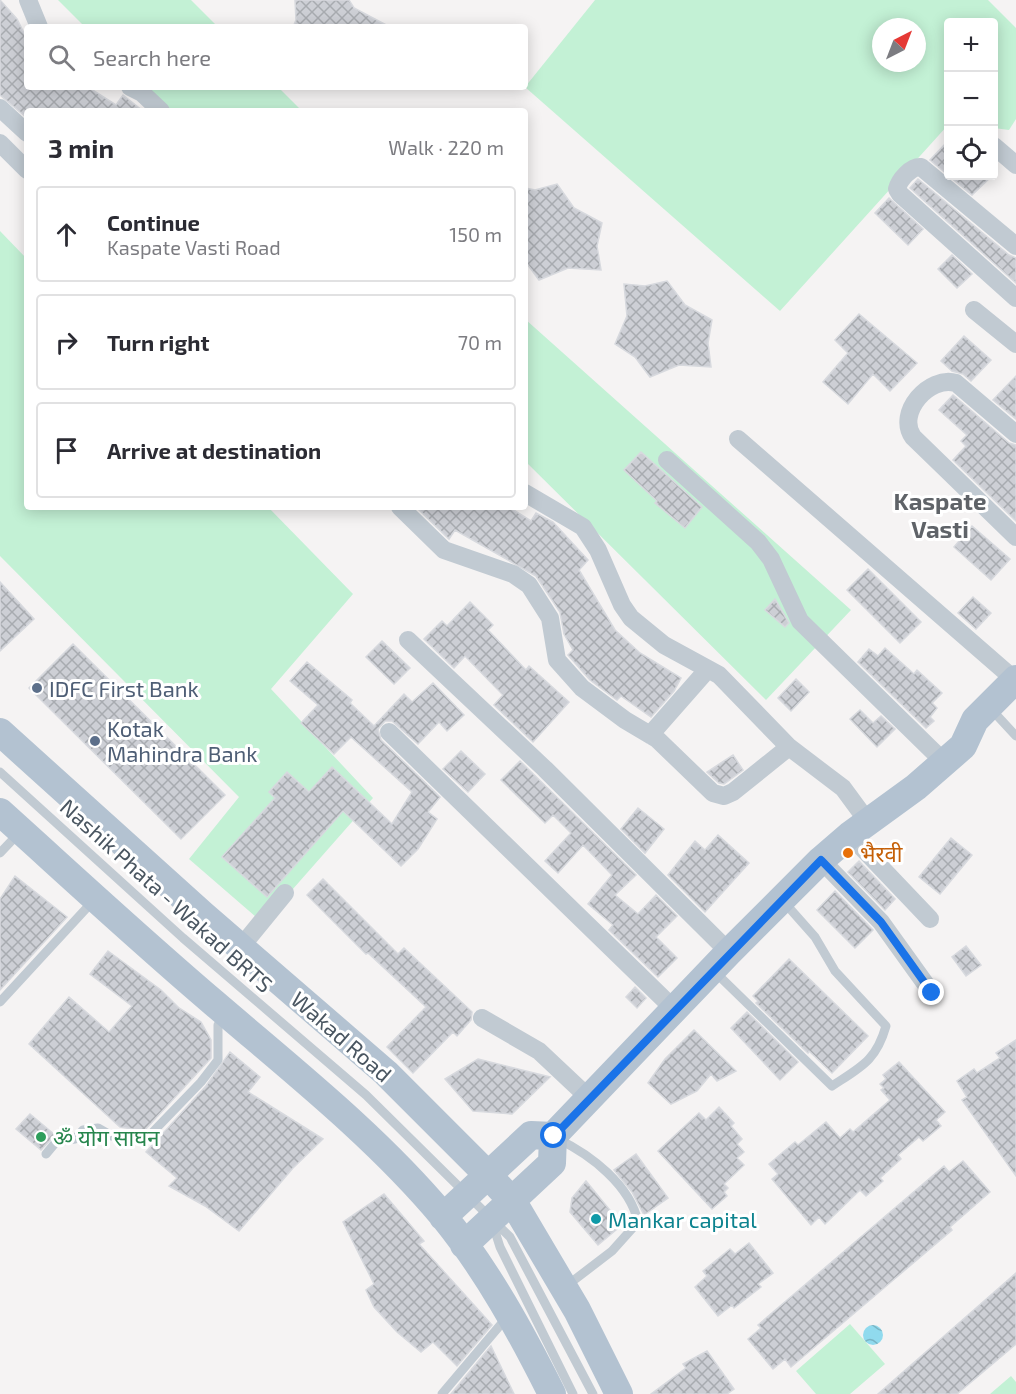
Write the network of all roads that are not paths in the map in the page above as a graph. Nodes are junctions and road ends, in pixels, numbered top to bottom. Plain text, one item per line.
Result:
1 (28, 0) edge
2 (38, 24) edge
3 (136, 90) edge
4 (0, 108) edge
5 (158, 108) edge
6 (24, 131) edge
7 (0, 143) edge
8 (998, 150) edge
9 (1016, 165) edge
10 (24, 167) edge
11 (1016, 246) edge
12 (1016, 297) edge
13 (975, 310) dead end
14 (1016, 344) edge
15 (1016, 434) edge
16 (738, 439) dead end
17 (667, 460) dead end
18 (528, 495) edge
19 (403, 510) edge
20 (1016, 537) edge
21 (408, 640) dead end
22 (708, 669) junction
23 (1015, 680) edge
24 (988, 707) junction
25 (0, 732) edge
26 (389, 732) dead end
27 (650, 735) junction
28 (1016, 736) edge
29 (789, 747) junction
30 (944, 762) junction
31 (0, 772) edge
32 (10, 822) edge
33 (859, 828) junction
34 (0, 853) edge
35 (821, 860) junction
36 (285, 893) dead end
37 (96, 899) junction
38 (783, 900) junction
39 (930, 920) dead end
40 (241, 947) junction
41 (721, 961) junction
42 (932, 993) dead end
43 (0, 1002) edge
44 (674, 1009) junction
45 (228, 1015) junction
46 (482, 1018) dead end
47 (589, 1098) junction
48 (554, 1136) junction
49 (46, 1154) dead end
50 (487, 1174) junction
51 (466, 1195) junction
52 (513, 1202) junction
53 (443, 1217) junction
54 (492, 1220) junction
55 (464, 1245) junction
56 (564, 1288) junction
57 (509, 1314) junction
58 (553, 1390) edge
59 (442, 1394) edge
60 (593, 1394) edge
61 (619, 1394) edge

1 - 2 street
3 - 5 street
4 - 6 street
7 - 10 street
8 - 9 street
11 - 12 street
13 - 14 street
15 - 20 street
16 - 23 street
17 - 30 street
18 - 22 street
19 - 27 street
21 - 41 street
22 - 27 street
22 - 29 street
23 - 24 main road
24 - 28 lane
24 - 30 main road
25 - 40 main road, Wakad Road
26 - 44 street
27 - 29 street
29 - 33 street
30 - 33 main road
31 - 51 lane, Nashik Phata - Wakad BRTS
32 - 34 lane
32 - 37 main road
33 - 35 main road
33 - 39 street
35 - 38 main road
35 - 42 street
36 - 40 street
37 - 43 lane
37 - 45 main road
38 - 41 main road
38 - 41 lane
40 - 50 main road, Wakad Road
41 - 44 main road
44 - 47 main road
45 - 49 lane
45 - 53 main road
46 - 47 street
47 - 48 main road
48 - 50 main road
48 - 52 main road
48 - 56 lane
50 - 51 main road
50 - 52 main road, Wakad Road
51 - 53 main road
51 - 54 lane, Nashik Phata - Wakad BRTS
52 - 54 main road
52 - 56 main road, Wakad Road
53 - 55 main road
54 - 55 main road
54 - 58 lane, Nashik Phata - Wakad BRTS
54 - 60 lane, Nashik Phata - Wakad BRTS
55 - 57 main road
56 - 61 main road, Wakad Road
57 - 58 main road
57 - 59 lane

